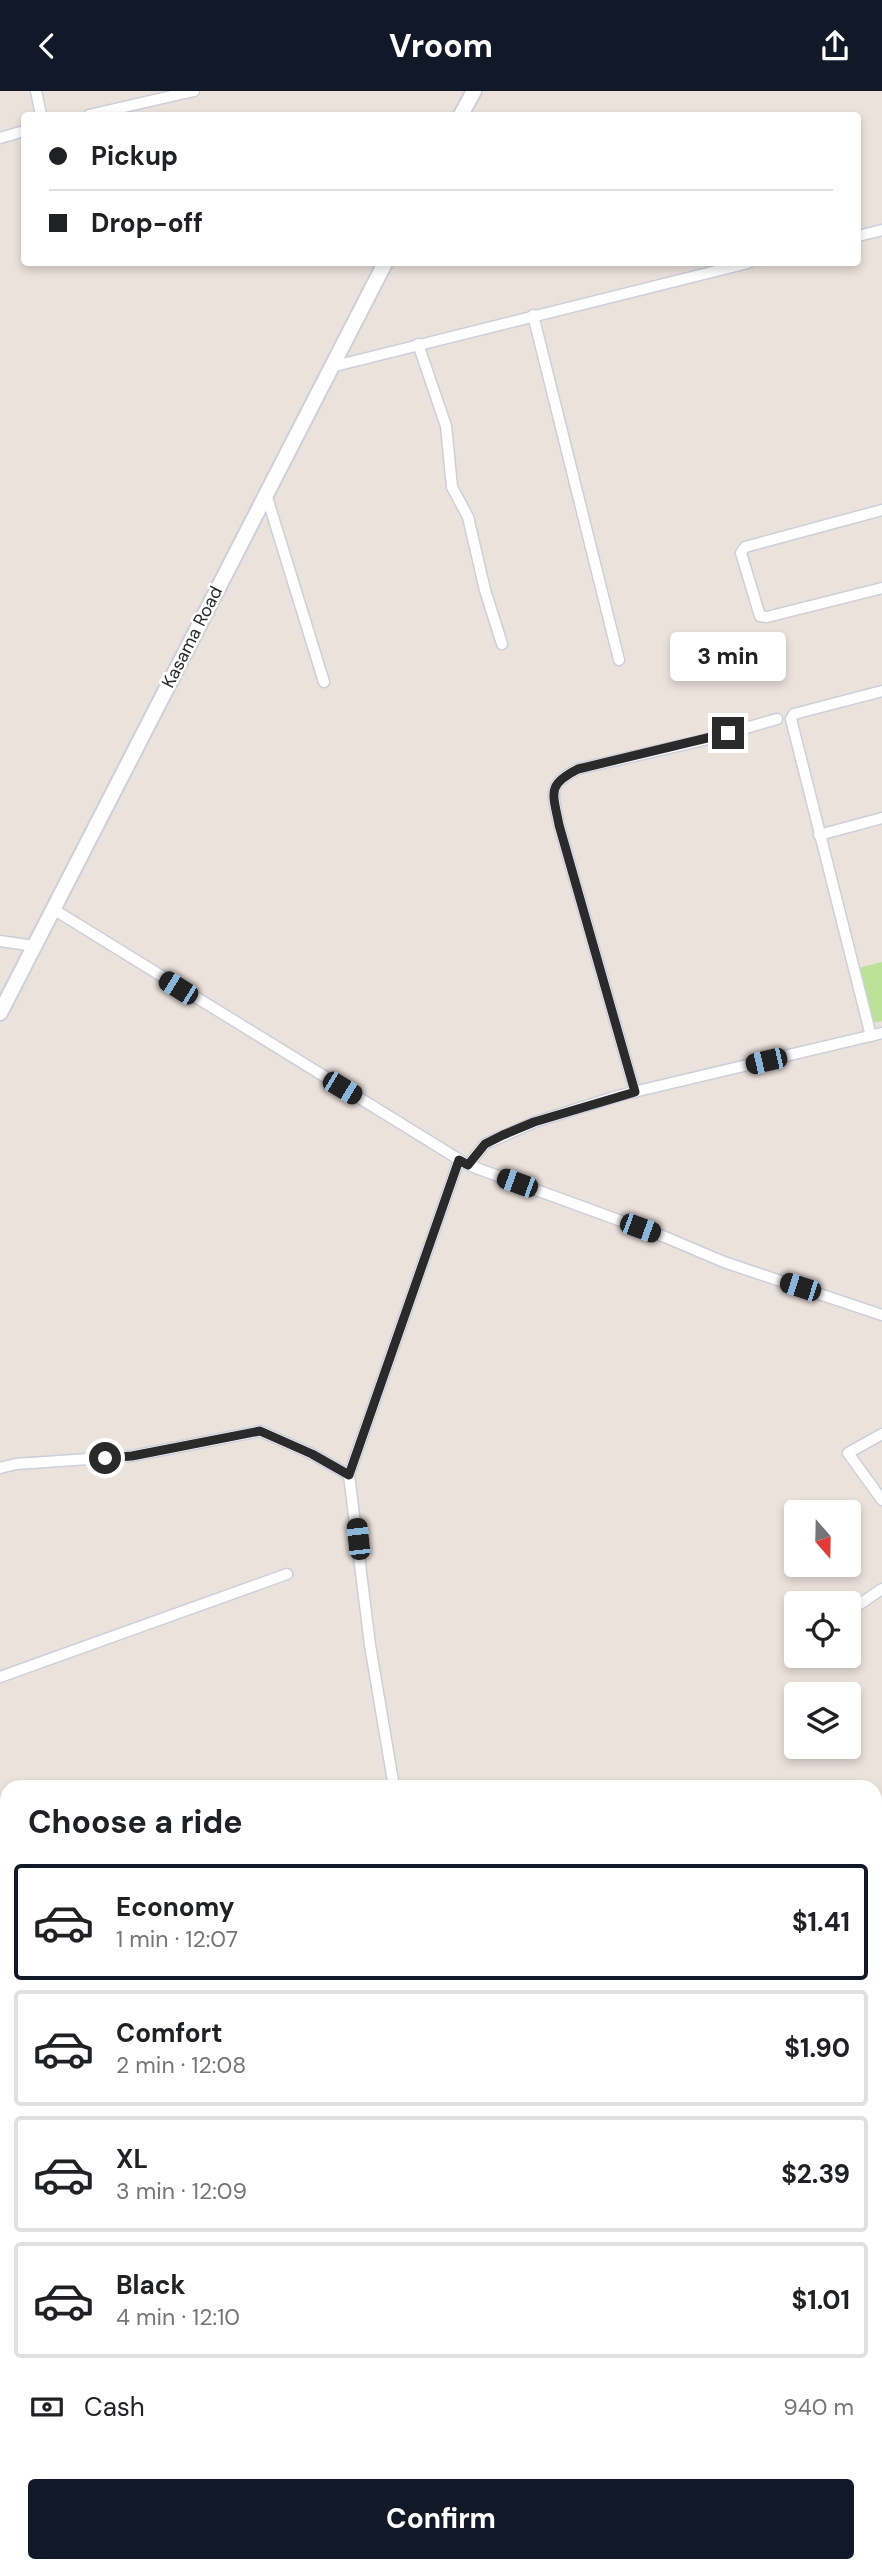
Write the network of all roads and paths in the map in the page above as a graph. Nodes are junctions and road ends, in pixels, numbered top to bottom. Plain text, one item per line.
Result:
1 (36, 91) edge
2 (194, 91) edge
3 (474, 91) edge
4 (40, 112) edge
5 (102, 112) edge
6 (463, 112) edge
7 (21, 132) edge
8 (0, 138) edge
9 (882, 230) edge
10 (861, 235) edge
11 (383, 266) edge
12 (736, 266) edge
13 (533, 315) junction
14 (418, 344) junction
15 (331, 367) junction
16 (266, 494) junction
17 (882, 510) edge
18 (882, 588) edge
19 (502, 645) dead end
20 (619, 660) dead end
21 (324, 683) dead end
22 (882, 691) edge
23 (777, 719) dead end
24 (882, 818) edge
25 (819, 835) junction
26 (52, 909) junction
27 (0, 941) edge
28 (34, 946) junction
29 (0, 1013) edge
30 (882, 1033) edge
31 (871, 1036) junction
32 (635, 1092) junction
33 (463, 1163) junction
34 (882, 1315) edge
35 (882, 1434) edge
36 (0, 1468) edge
37 (349, 1475) junction
38 (882, 1500) edge
39 (287, 1574) dead end
40 (882, 1589) edge
41 (861, 1603) edge
42 (0, 1677) edge
43 (393, 1780) edge

1 - 4 street
2 - 5 street
3 - 6 street
7 - 8 street
9 - 10 street
11 - 15 street, Kasama Road
12 - 13 street
13 - 14 street
13 - 20 street
14 - 15 street
14 - 19 street
15 - 16 street, Kasama Road
16 - 21 street
16 - 26 street, Kasama Road
17 - 18 street
22 - 25 street
23 - 32 street
24 - 25 street
25 - 31 street
26 - 28 street, Kasama Road
26 - 33 street
27 - 28 street
28 - 29 street, Kasama Road
30 - 31 street
31 - 32 street
32 - 33 street
33 - 34 street
33 - 37 street
35 - 38 street
36 - 37 street
37 - 43 street
39 - 42 street
40 - 41 street

